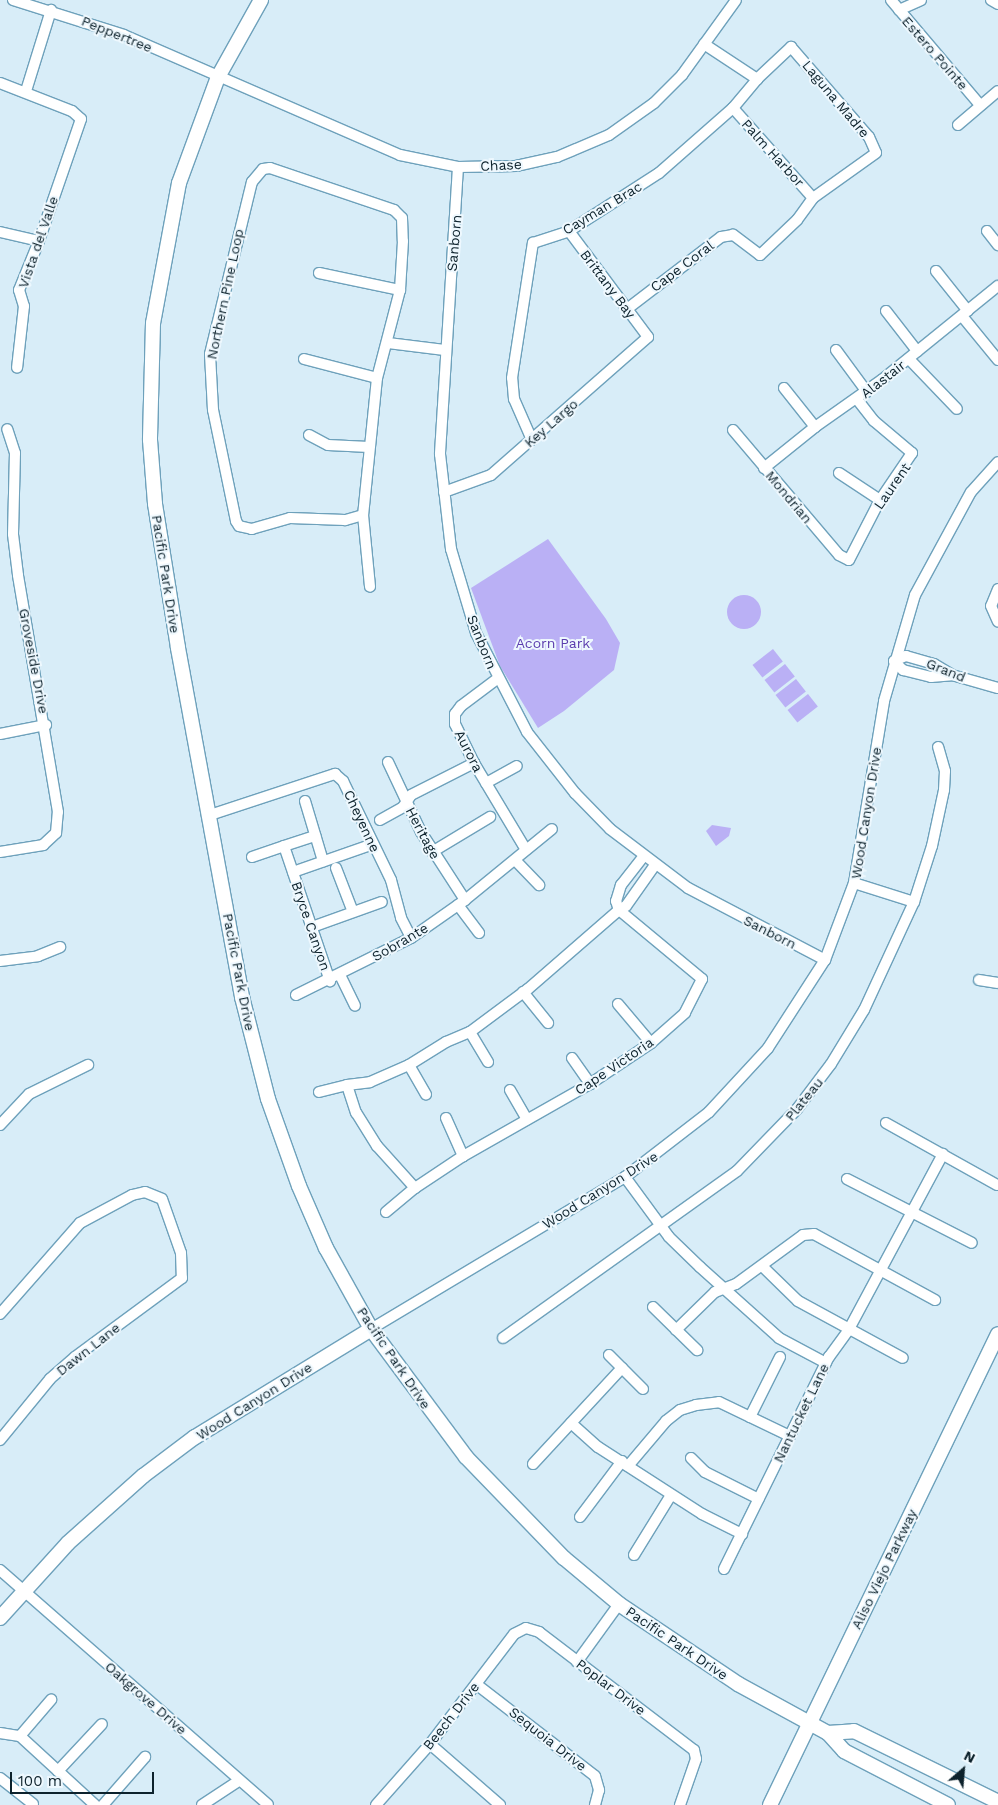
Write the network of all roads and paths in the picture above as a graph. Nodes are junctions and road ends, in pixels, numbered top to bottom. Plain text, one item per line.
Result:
1 (13, 0) edge
2 (261, 0) edge
3 (736, 0) edge
4 (891, 0) edge
5 (921, 0) edge
6 (991, 0) edge
7 (998, 4) edge
8 (51, 10) junction
9 (899, 10) junction
10 (704, 44) junction
11 (792, 47) joint
12 (218, 77) junction
13 (757, 79) junction
14 (0, 83) edge
15 (26, 91) junction
16 (998, 91) edge
17 (980, 105) junction
18 (733, 108) junction
19 (958, 125) dead end
20 (876, 153) joint
21 (458, 167) junction
22 (814, 198) junction
23 (569, 231) junction
24 (987, 231) dead end
25 (0, 232) edge
26 (40, 241) junction
27 (998, 245) edge
28 (936, 271) dead end
29 (320, 273) dead end
30 (998, 286) edge
31 (400, 290) junction
32 (627, 309) junction
33 (886, 311) dead end
34 (965, 313) junction
35 (648, 337) joint
36 (388, 343) junction
37 (445, 350) junction
38 (836, 350) dead end
39 (917, 351) junction
40 (304, 359) dead end
41 (909, 359) junction
42 (998, 360) edge
43 (17, 368) dead end
44 (377, 378) junction
45 (784, 388) dead end
46 (867, 392) junction
47 (857, 399) junction
48 (957, 409) dead end
49 (815, 427) junction
50 (8, 429) dead end
51 (733, 430) dead end
52 (309, 435) dead end
53 (532, 440) junction
54 (369, 446) junction
55 (998, 462) edge
56 (764, 468) junction
57 (839, 473) dead end
58 (444, 492) junction
59 (880, 500) junction
60 (363, 515) junction
61 (849, 560) joint
62 (370, 587) dead end
63 (998, 589) edge
64 (995, 617) edge
65 (894, 661) junction
66 (497, 679) junction
67 (998, 688) edge
68 (46, 725) junction
69 (0, 734) edge
70 (938, 748) dead end
71 (388, 762) dead end
72 (474, 763) junction
73 (517, 766) dead end
74 (486, 783) junction
75 (305, 801) dead end
76 (406, 802) junction
77 (210, 815) junction
78 (490, 817) dead end
79 (380, 820) dead end
80 (552, 829) dead end
81 (315, 836) junction
82 (373, 844) junction
83 (284, 846) junction
84 (526, 850) junction
85 (0, 852) edge
86 (432, 852) junction
87 (252, 856) dead end
88 (643, 857) junction
89 (514, 860) junction
90 (323, 861) junction
91 (655, 865) junction
92 (336, 868) dead end
93 (293, 872) junction
94 (854, 883) junction
95 (539, 884) dead end
96 (382, 902) dead end
97 (462, 902) junction
98 (914, 902) junction
99 (619, 910) junction
100 (352, 912) junction
101 (312, 927) junction
102 (479, 933) dead end
103 (411, 938) junction
104 (60, 947) dead end
105 (825, 960) junction
106 (0, 961) edge
107 (340, 975) junction
108 (979, 980) dead end
109 (330, 981) junction
110 (998, 983) edge
111 (523, 992) junction
112 (296, 995) dead end
113 (618, 1004) dead end
114 (355, 1006) dead end
115 (548, 1023) dead end
116 (470, 1032) junction
117 (651, 1043) junction
118 (572, 1058) dead end
119 (488, 1062) dead end
120 (88, 1065) dead end
121 (409, 1065) junction
122 (590, 1084) junction
123 (347, 1085) junction
124 (510, 1090) dead end
125 (319, 1092) dead end
126 (426, 1095) dead end
127 (446, 1118) dead end
128 (527, 1120) junction
129 (886, 1123) dead end
130 (0, 1125) edge
131 (943, 1154) junction
132 (463, 1156) junction
133 (625, 1177) junction
134 (847, 1179) dead end
135 (997, 1185) edge
136 (415, 1188) junction
137 (386, 1212) dead end
138 (911, 1212) junction
139 (660, 1225) junction
140 (972, 1243) dead end
141 (762, 1266) junction
142 (880, 1272) junction
143 (726, 1288) junction
144 (935, 1300) dead end
145 (653, 1307) dead end
146 (0, 1314) edge
147 (371, 1329) junction
148 (676, 1330) junction
149 (848, 1330) junction
150 (998, 1334) edge
151 (503, 1338) dead end
152 (697, 1350) dead end
153 (609, 1355) dead end
154 (780, 1358) dead end
155 (903, 1358) dead end
156 (826, 1363) junction
157 (622, 1368) junction
158 (643, 1390) dead end
159 (750, 1417) junction
160 (571, 1422) junction
161 (790, 1436) junction
162 (0, 1440) edge
163 (691, 1458) dead end
164 (625, 1463) junction
165 (533, 1464) dead end
166 (671, 1494) junction
167 (760, 1498) junction
168 (580, 1518) dead end
169 (742, 1534) junction
170 (634, 1555) dead end
171 (724, 1569) dead end
172 (0, 1570) edge
173 (24, 1590) junction
174 (619, 1604) junction
175 (0, 1618) edge
176 (526, 1628) joint
177 (577, 1662) junction
178 (476, 1684) junction
179 (51, 1700) dead end
180 (809, 1723) junction
181 (102, 1724) dead end
182 (0, 1733) edge
183 (828, 1733) junction
184 (20, 1736) junction
185 (430, 1744) junction
186 (145, 1757) dead end
187 (58, 1771) junction
188 (0, 1778) edge
189 (240, 1780) junction
190 (998, 1802) edge
191 (33, 1804) edge
192 (95, 1805) edge
193 (103, 1805) edge
194 (202, 1805) edge
195 (268, 1805) edge
196 (376, 1805) edge
197 (500, 1805) edge
198 (595, 1805) edge
199 (680, 1805) edge
200 (770, 1805) edge
201 (948, 1805) edge

1 - 8 street, Peppertree
2 - 12 main road, Pacific Park Drive
3 - 10 street, Chase
4 - 9 street, Estero Pointe
5 - 9 street
6 - 7 street
8 - 12 street, Peppertree
8 - 15 street
9 - 17 street, Estero Pointe
10 - 13 street
10 - 21 street, Chase
11 - 13 street, Cayman Brac
11 - 20 street, Laguna Madre
12 - 21 street, Chase
12 - 77 main road, Pacific Park Drive
13 - 18 street, Cayman Brac
14 - 15 street
15 - 26 street, Vista del Valle
16 - 17 street
17 - 19 street
18 - 22 street, Palm Harbor
18 - 23 street, Cayman Brac
20 - 22 street, Cape Coral
21 - 37 street, Sanborn
22 - 32 street, Cape Coral
23 - 32 street, Brittany Bay
23 - 53 street, Cayman Brac
24 - 27 street
25 - 26 street
26 - 43 street, Vista del Valle
28 - 34 street
29 - 31 street
30 - 34 street, Alastair
31 - 36 street, Northern Pine Loop
31 - 60 street, Northern Pine Loop
32 - 35 street, Brittany Bay
33 - 39 street
34 - 39 street, Alastair
34 - 42 street
35 - 53 street, Key Largo
36 - 37 street
36 - 44 street, Northern Pine Loop
37 - 58 street, Sanborn
38 - 46 street
39 - 41 street, Alastair
40 - 44 street
41 - 46 street, Alastair
41 - 48 street
44 - 54 street, Northern Pine Loop
45 - 49 street
46 - 47 street, Alastair
47 - 49 street, Alastair
47 - 59 street, Laurent
49 - 56 street, Alastair
50 - 68 street, Groveside Drive
51 - 56 street, Mondrian
52 - 54 street
53 - 58 street, Key Largo
54 - 60 street, Northern Pine Loop
55 - 65 street, Wood Canyon Drive
56 - 61 street, Mondrian
57 - 59 street
58 - 66 street, Sanborn
59 - 61 street, Laurent
60 - 62 street
63 - 64 street
65 - 67 street, Grand
65 - 94 street, Wood Canyon Drive
66 - 72 street, Aurora
66 - 88 street, Sanborn
68 - 69 street
68 - 85 street, Groveside Drive
70 - 98 street, Plateau
71 - 76 street, Heritage
72 - 74 street, Aurora
72 - 76 street
73 - 74 street, Aurora
74 - 84 street, Aurora
75 - 81 street
76 - 79 street
76 - 86 street, Heritage
77 - 82 street, Cheyenne
77 - 147 main road, Pacific Park Drive
78 - 86 street
80 - 84 street, Sobrante
81 - 83 street
81 - 90 street
82 - 90 street, Bryce Canyon
82 - 103 street, Cheyenne
83 - 87 street
83 - 93 street, Bryce Canyon
84 - 89 street, Sobrante
86 - 97 street, Heritage
88 - 91 street, Sanborn
88 - 99 street
89 - 95 street
89 - 97 street, Sobrante
90 - 93 street, Bryce Canyon
91 - 99 street
91 - 105 street, Sanborn
92 - 100 street
93 - 101 street, Bryce Canyon
94 - 98 street
94 - 105 street, Wood Canyon Drive
96 - 100 street
97 - 102 street
97 - 103 street, Sobrante
98 - 139 street, Plateau
99 - 111 street
99 - 117 street, Cape Victoria
100 - 101 street
101 - 109 street, Bryce Canyon
103 - 107 street, Sobrante
104 - 106 street
105 - 133 street, Wood Canyon Drive
107 - 109 street, Sobrante
107 - 114 street
108 - 110 street
109 - 112 street, Sobrante
111 - 115 street
111 - 116 street
113 - 117 street
116 - 119 street
116 - 121 street
117 - 122 street, Cape Victoria
118 - 122 street
120 - 130 street
121 - 123 street
121 - 126 street
122 - 128 street, Cape Victoria
123 - 125 street
123 - 136 street
124 - 128 street
127 - 132 street
128 - 132 street, Cape Victoria
129 - 131 street
131 - 135 street
131 - 138 street, Nantucket Lane
132 - 136 street, Cape Victoria
133 - 139 street
133 - 147 street, Wood Canyon Drive
134 - 138 street
136 - 137 street, Cape Victoria
138 - 140 street
138 - 142 street, Nantucket Lane
139 - 143 street
139 - 151 street, Plateau
141 - 142 street
141 - 143 street
141 - 149 street
142 - 144 street
142 - 149 street, Nantucket Lane
143 - 148 street
143 - 156 street
145 - 148 street
146 - 162 street, Dawn Lane
147 - 173 main road, Wood Canyon Drive
147 - 174 main road, Pacific Park Drive
148 - 152 street
149 - 155 street
149 - 156 street, Nantucket Lane
150 - 180 main road, Aliso Viejo Parkway
153 - 157 street
154 - 159 street
156 - 161 street, Nantucket Lane
157 - 158 street
157 - 160 street
159 - 161 street
159 - 164 street
160 - 164 street
160 - 165 street
161 - 167 street, Nantucket Lane
163 - 167 street
164 - 166 street
164 - 168 street
166 - 169 street
166 - 170 street
167 - 169 street, Nantucket Lane
169 - 171 street, Nantucket Lane
172 - 173 street, Oakgrove Drive
173 - 175 main road, Wood Canyon Drive
173 - 189 street, Oakgrove Drive
174 - 177 street
174 - 180 main road, Pacific Park Drive
176 - 177 street, Poplar Drive
176 - 178 street, Beech Drive
177 - 199 street, Poplar Drive
178 - 185 street, Beech Drive
178 - 198 street, Sequoia Drive
179 - 184 street
180 - 183 main road, Pacific Park Drive
180 - 200 main road, Aliso Viejo Parkway
181 - 187 street
182 - 184 street
183 - 190 main road, Pacific Park Drive
183 - 201 main road, Pacific Park Drive
184 - 187 street
185 - 196 street, Beech Drive
185 - 197 street
186 - 193 street
187 - 192 street
188 - 191 street
189 - 194 street
189 - 195 street, Oakgrove Drive

